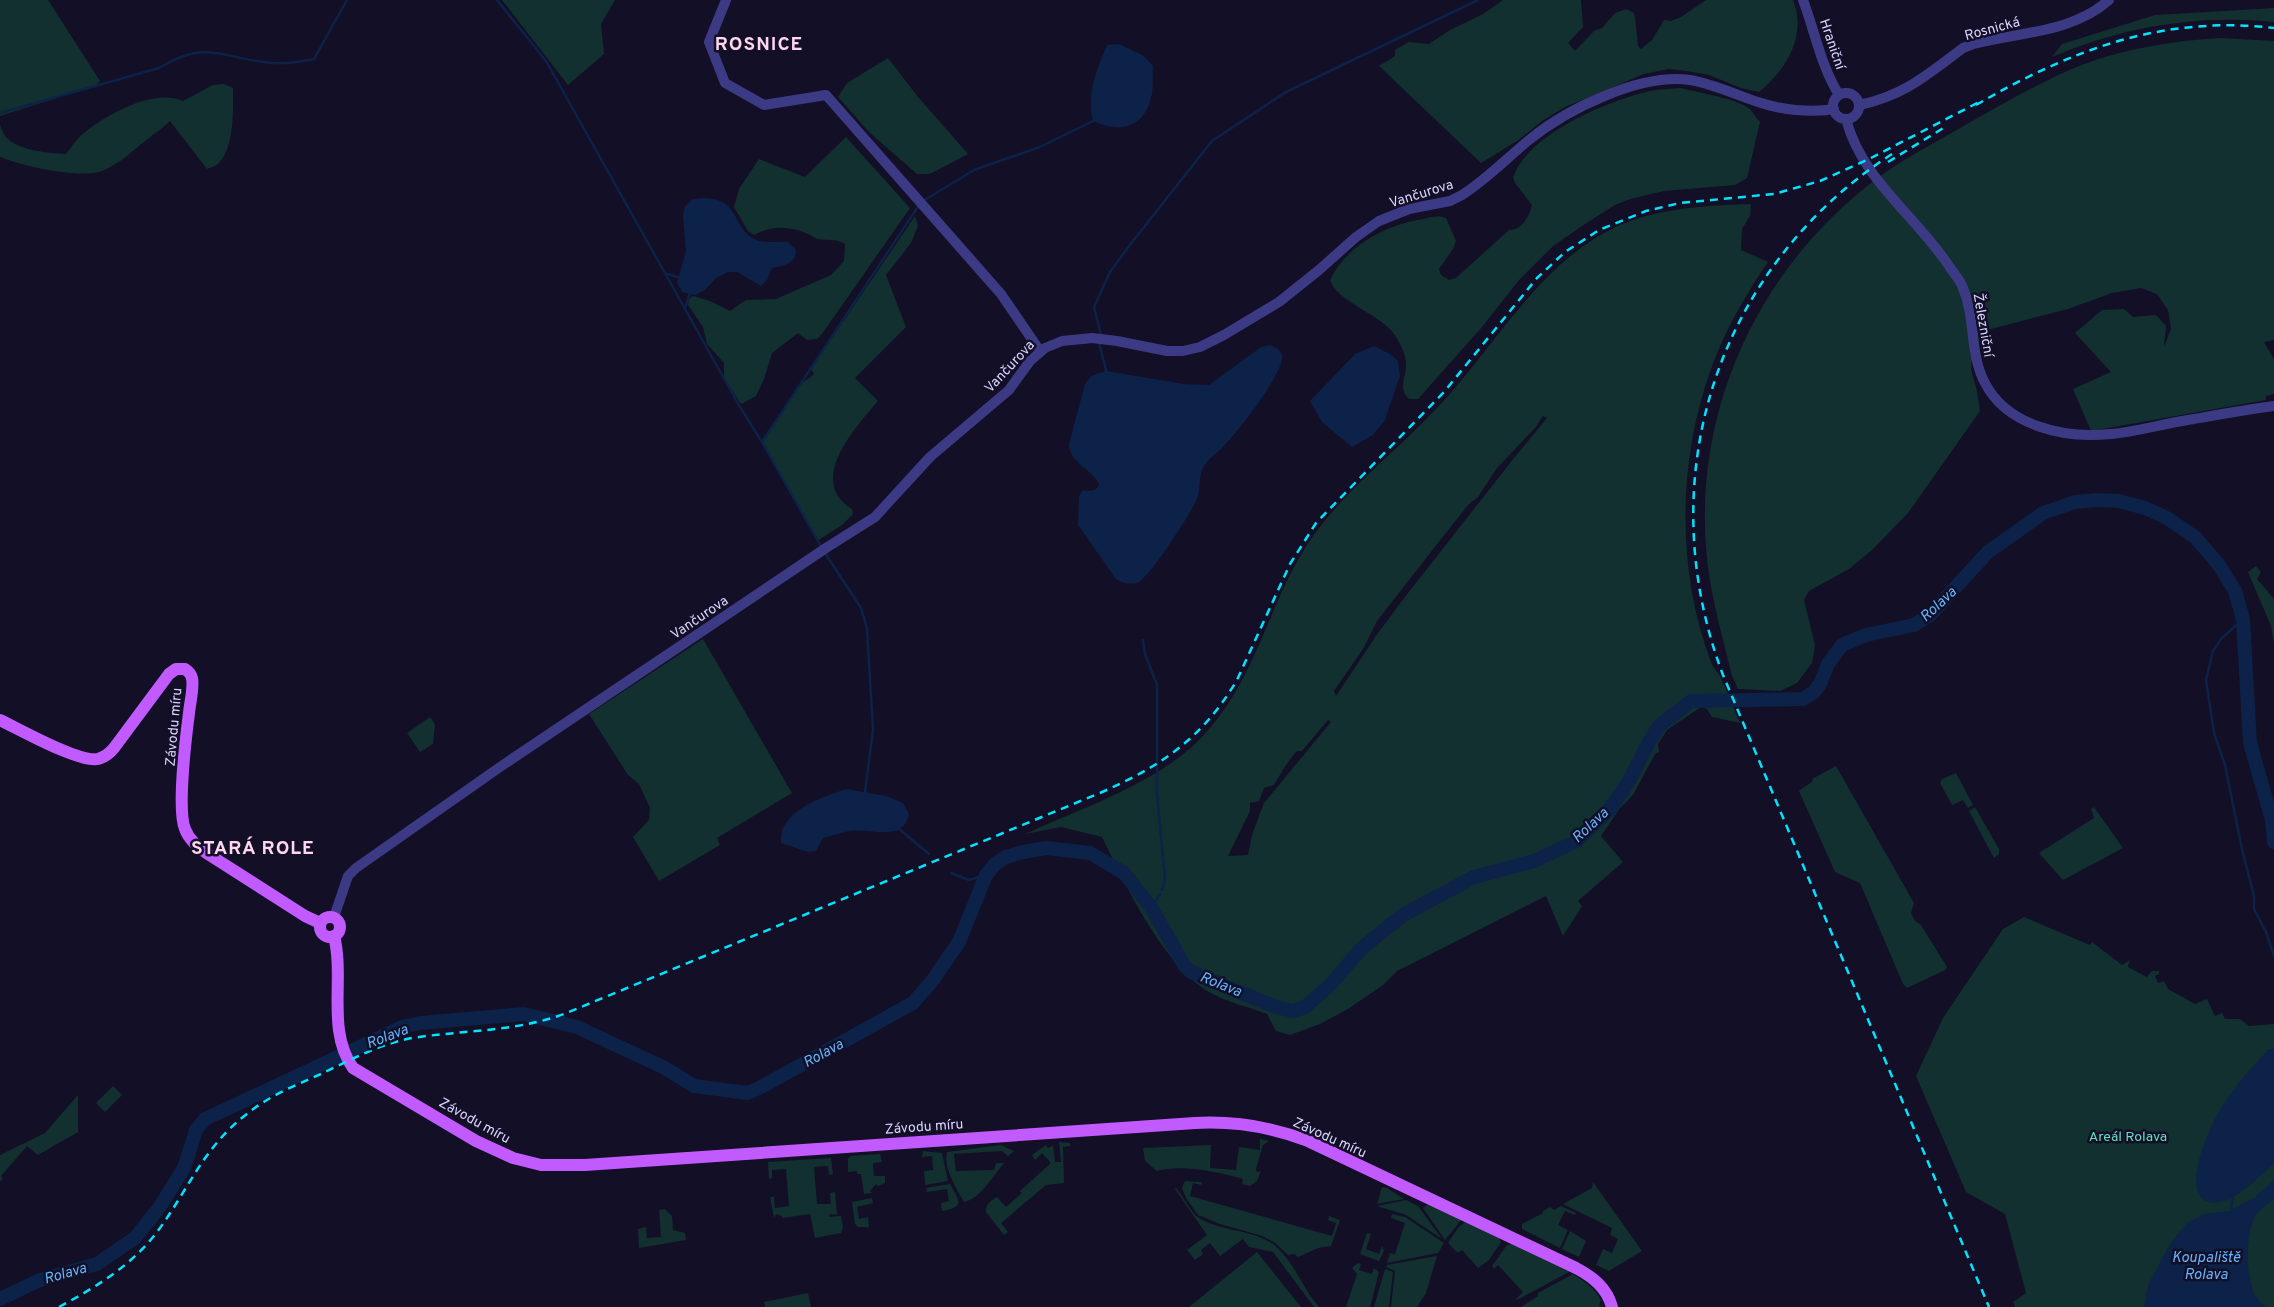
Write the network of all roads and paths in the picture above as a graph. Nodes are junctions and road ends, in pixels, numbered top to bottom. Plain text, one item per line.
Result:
1 (726, 0) edge
2 (1803, 0) edge
3 (2110, 0) edge
4 (1839, 95) junction
5 (1859, 105) junction
6 (1834, 109) junction
7 (1846, 118) junction
8 (1040, 351) junction
9 (2274, 406) edge
10 (0, 720) edge
11 (334, 917) junction
12 (320, 923) junction
13 (334, 936) junction
14 (1611, 1304) edge

1 - 8 street
2 - 4 street, Hraniční
3 - 5 street, Rosnická
4 - 5 street
4 - 6 street
5 - 7 street
6 - 7 street
6 - 8 street, Vančurova
7 - 9 street, Železniční
8 - 11 street, Vančurova
10 - 12 main road, Závodu míru
11 - 12 main road
11 - 13 main road, Závodu míru
12 - 13 main road, Závodu míru
13 - 14 main road, Závodu míru

